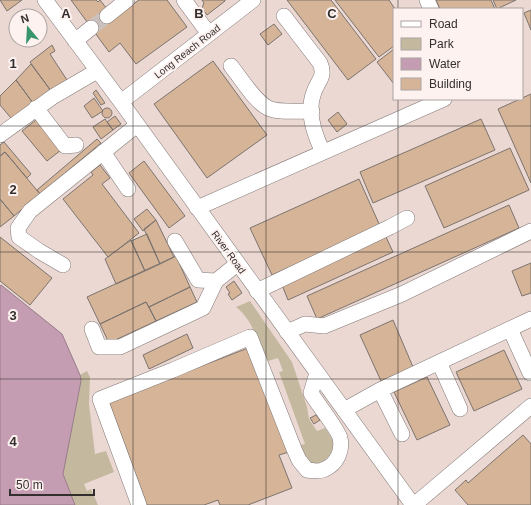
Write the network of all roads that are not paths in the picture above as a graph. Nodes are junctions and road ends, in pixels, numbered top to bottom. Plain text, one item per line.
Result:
1 (45, 0) edge
2 (128, 0) edge
3 (184, 0) edge
4 (253, 0) edge
5 (107, 16) tunnel mouth
6 (284, 16) dead end
7 (91, 28) tunnel mouth
8 (209, 34) junction
9 (75, 41) junction
10 (232, 66) dead end
11 (97, 71) junction
12 (441, 100) edge
13 (121, 102) junction
14 (36, 108) junction
15 (312, 111) junction
16 (137, 125) junction
17 (0, 135) edge
18 (76, 145) dead end
19 (103, 152) junction
20 (323, 152) junction
21 (128, 189) dead end
22 (197, 208) junction
23 (407, 218) dead end
24 (531, 231) edge
25 (175, 241) dead end
26 (237, 264) junction
27 (63, 265) dead end
28 (216, 281) junction
29 (257, 291) junction
30 (531, 319) edge
31 (92, 329) dead end
32 (510, 329) junction
33 (287, 332) junction
34 (439, 362) junction
35 (317, 372) junction
36 (530, 373) dead end
37 (380, 390) junction
38 (531, 406) edge
39 (460, 409) dead end
40 (344, 410) junction
41 (402, 434) dead end
42 (139, 505) edge
43 (413, 505) edge

1 - 9 street, River Road
2 - 5 street
3 - 8 street
4 - 8 street, Long Reach Road
6 - 15 street
7 - 9 street
8 - 13 street, Long Reach Road
9 - 11 street, River Road
10 - 15 street
11 - 13 street, River Road
11 - 14 street
12 - 20 street
13 - 16 street, River Road
14 - 17 street
14 - 18 street
15 - 20 street
16 - 19 street
16 - 22 street, River Road
19 - 21 street
19 - 27 street
20 - 22 street
22 - 26 street, River Road
23 - 29 street
24 - 33 street
25 - 28 street
26 - 28 street
26 - 29 street, River Road
28 - 31 street
29 - 33 street, River Road
30 - 32 street
32 - 34 street
32 - 36 street
33 - 35 street, River Road
34 - 37 street
34 - 39 street
35 - 40 street, River Road
35 - 42 street
37 - 40 street
37 - 41 street
38 - 43 street
40 - 43 street, River Road

